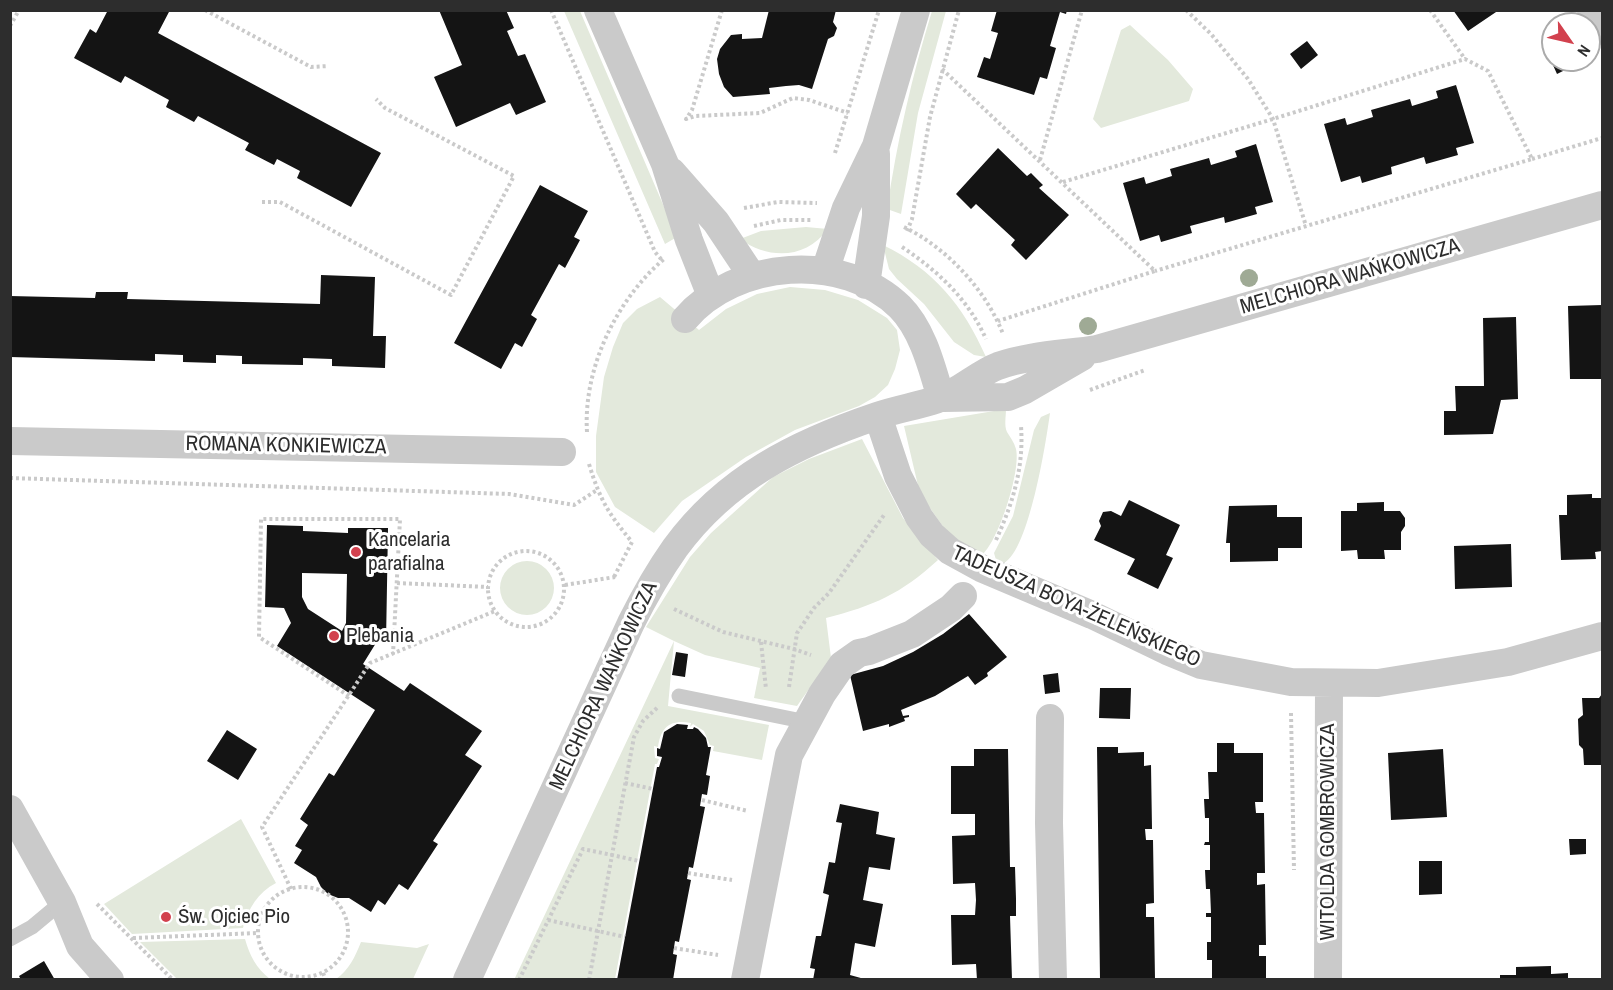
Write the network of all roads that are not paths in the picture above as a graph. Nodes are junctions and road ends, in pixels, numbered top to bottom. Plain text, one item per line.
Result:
1 (598, 10) edge
2 (916, 10) edge
3 (1591, 10) edge
4 (1602, 31) edge
5 (876, 146) junction
6 (665, 164) junction
7 (1602, 205) edge
8 (825, 271) junction
9 (752, 276) junction
10 (866, 285) junction
11 (711, 296) junction
12 (685, 319) dead end
13 (1097, 349) junction
14 (941, 398) junction
15 (878, 416) junction
16 (10, 441) edge
17 (575, 453) road end
18 (963, 596) dead end
19 (1602, 636) edge
20 (1329, 684) junction
21 (673, 700) road end
22 (1050, 718) dead end
23 (807, 722) junction
24 (10, 808) edge
25 (62, 902) junction
26 (10, 939) edge
27 (110, 980) edge
28 (466, 980) edge
29 (745, 980) edge
30 (1053, 980) edge
31 (1328, 980) edge

1 - 6 street
2 - 5 street
3 - 4 street
5 - 8 street
5 - 10 street
6 - 9 street
6 - 11 street
7 - 13 street, MELCHIORA WAŃKOWICZA
8 - 9 street
8 - 10 street
9 - 11 street
10 - 14 street
11 - 12 street
13 - 14 street, MELCHIORA WAŃKOWICZA
13 - 14 street, MELCHIORA WAŃKOWICZA
14 - 15 street, MELCHIORA WAŃKOWICZA
15 - 20 street, TADEUSZA BOYA-ŻELEŃSKIEGO
15 - 28 street, MELCHIORA WAŃKOWICZA
16 - 17 street, ROMANA KONKIEWICZA
18 - 23 street
19 - 20 street, TADEUSZA BOYA-ŻELEŃSKIEGO
20 - 31 street, WITOLDA GOMBROWICZA
21 - 23 lane
22 - 30 street
23 - 29 street
24 - 25 street
25 - 26 lane
25 - 27 street

